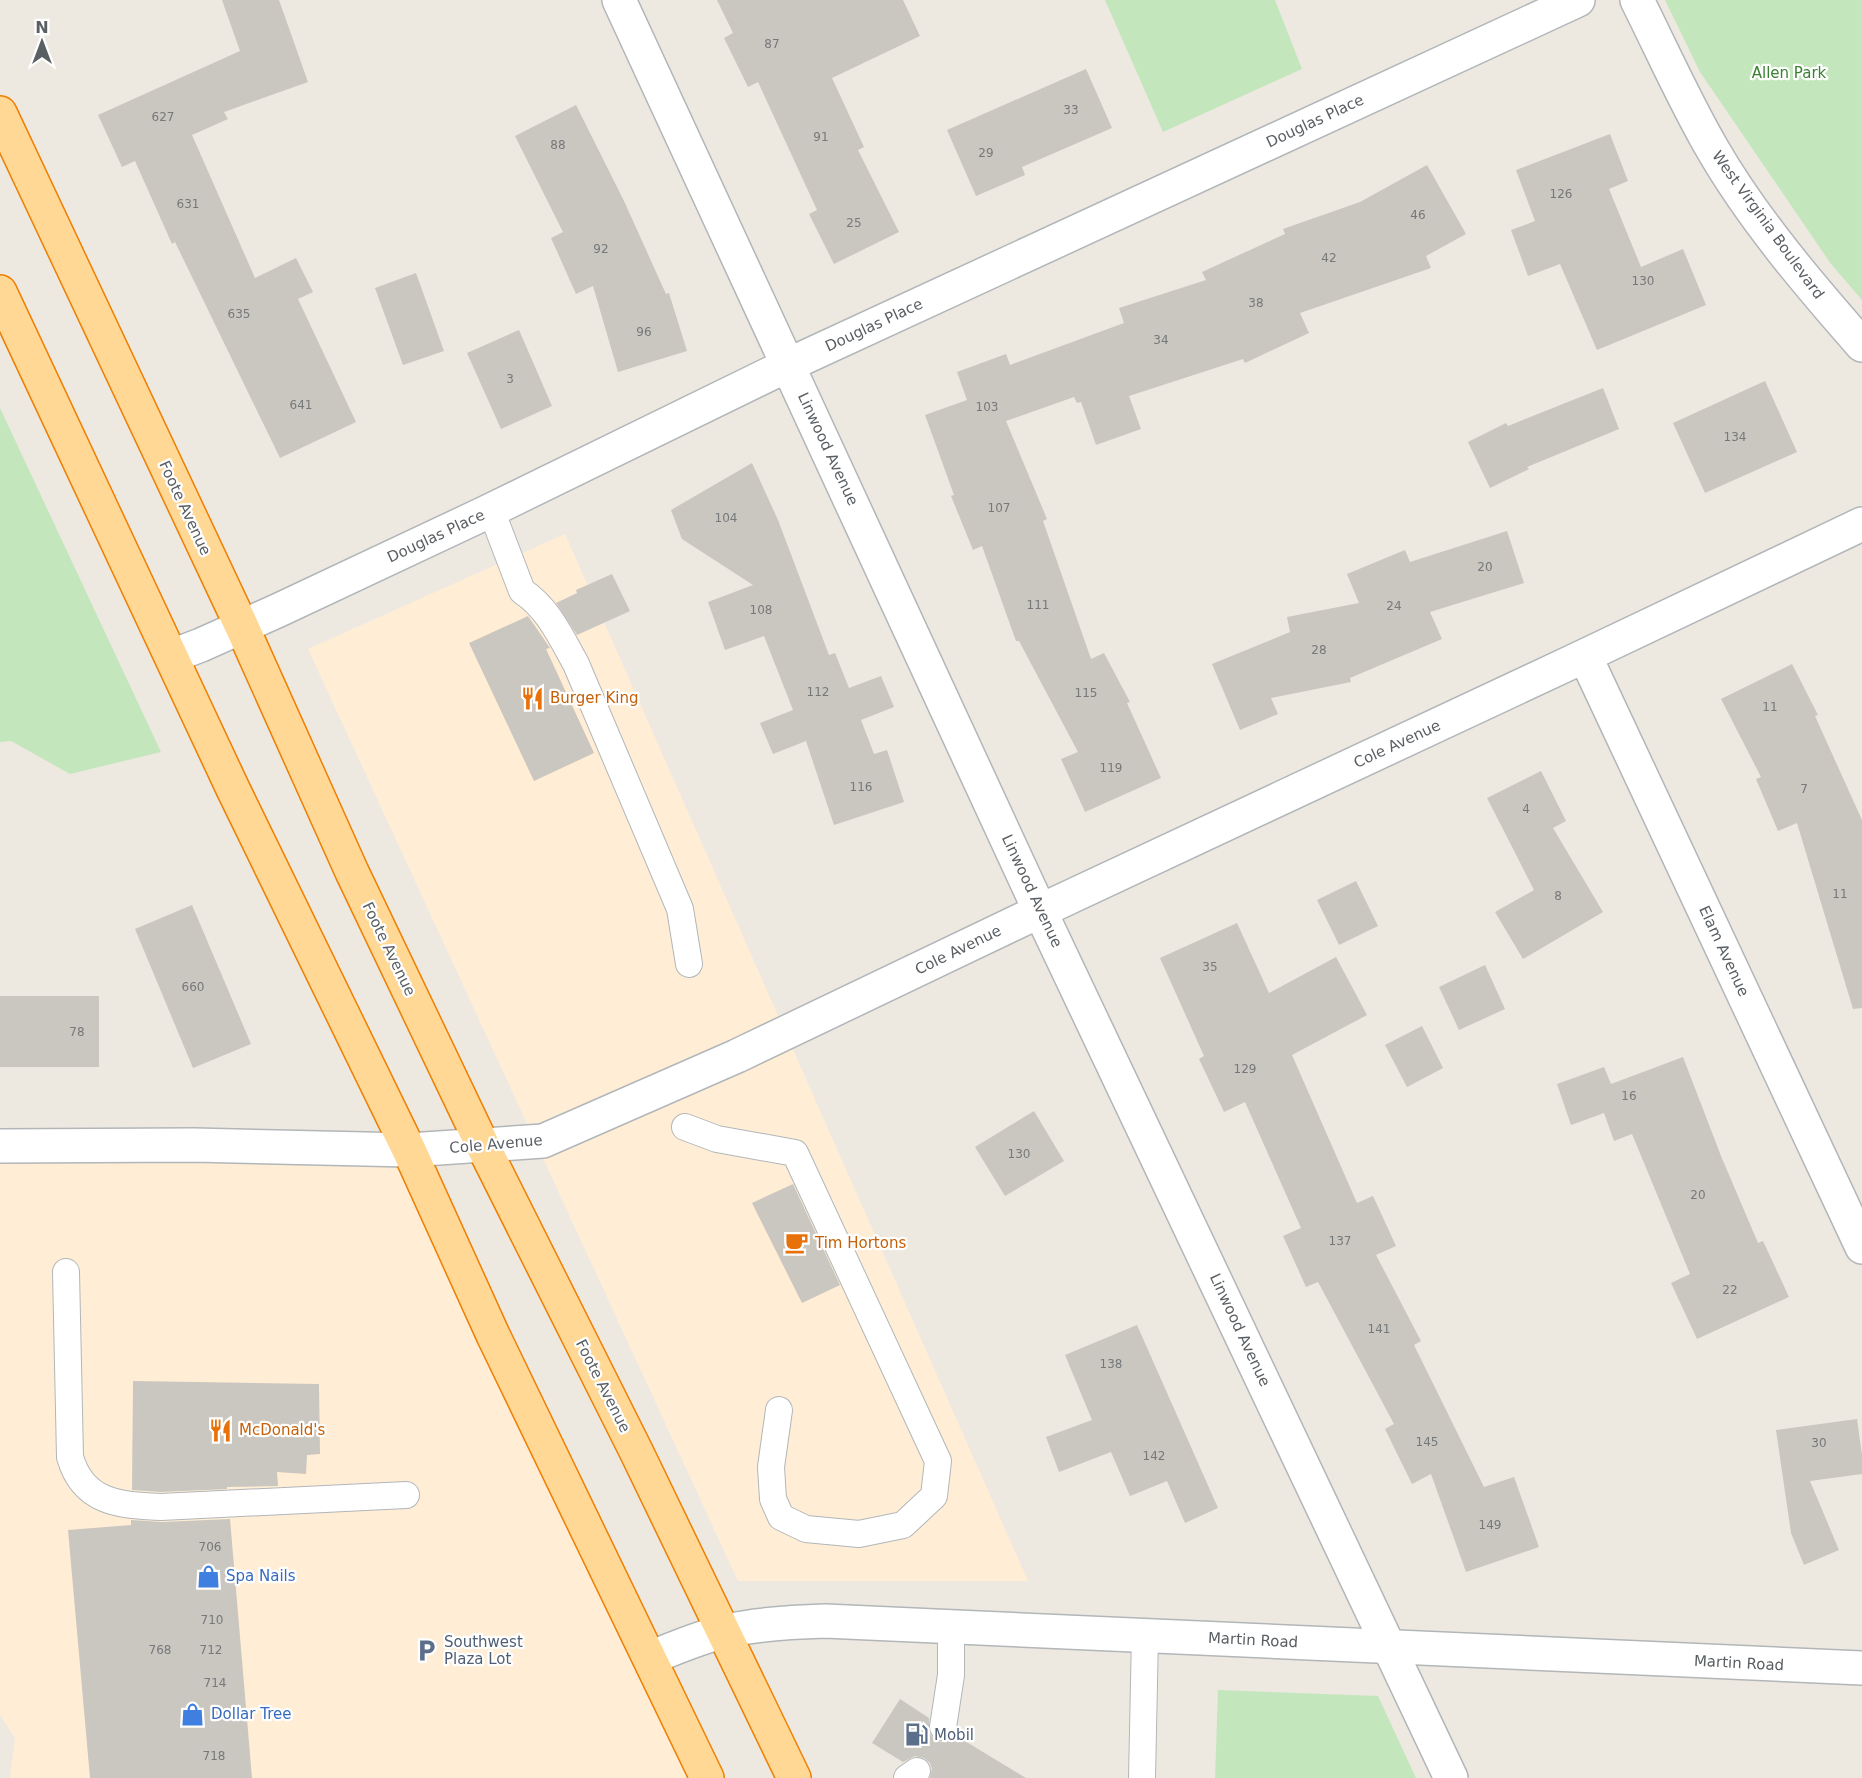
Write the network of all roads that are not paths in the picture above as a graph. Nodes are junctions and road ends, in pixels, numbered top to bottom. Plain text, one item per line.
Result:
1 (619, 0) edge
2 (1578, 0) edge
3 (1637, 0) edge
4 (0, 113) edge
5 (0, 292) edge
6 (1862, 345) edge
7 (788, 365) junction
8 (491, 510) junction
9 (1862, 524) edge
10 (242, 627) junction
11 (171, 656) junction
12 (1585, 656) junction
13 (1040, 911) junction
14 (689, 964) dead end
15 (685, 1127) dead end
16 (0, 1146) edge
17 (483, 1146) junction
18 (409, 1150) junction
19 (1862, 1246) edge
20 (66, 1272) dead end
21 (779, 1410) dead end
22 (406, 1495) dead end
23 (951, 1626) junction
24 (725, 1632) junction
25 (1145, 1635) junction
26 (1390, 1647) junction
27 (650, 1658) junction
28 (1862, 1668) edge
29 (943, 1727) dead end
30 (707, 1778) edge
31 (794, 1778) edge
32 (1142, 1778) edge
33 (1451, 1778) edge

1 - 7 street, Linwood Avenue
2 - 7 street, Douglas Place
3 - 6 street, West Virginia Boulevard
4 - 10 highway, Foote Avenue
5 - 11 highway
7 - 8 street, Douglas Place
7 - 13 street, Linwood Avenue
8 - 10 street, Douglas Place
8 - 14 lane
9 - 12 street, Cole Avenue
10 - 11 street, Douglas Place
10 - 17 highway, Foote Avenue
11 - 18 highway
12 - 13 street, Cole Avenue
12 - 19 street, Elam Avenue
13 - 17 street, Cole Avenue
13 - 26 street, Linwood Avenue
15 - 21 lane
16 - 18 street, Cole Avenue
17 - 18 street, Cole Avenue
17 - 24 highway, Foote Avenue
18 - 27 highway
20 - 22 lane
23 - 24 street, Martin Road
23 - 25 street, Martin Road
23 - 29 lane
24 - 27 street, Martin Road
24 - 31 highway, Foote Avenue
25 - 26 street, Martin Road
25 - 32 lane
26 - 28 street, Martin Road
26 - 33 street, Linwood Avenue
27 - 30 highway

